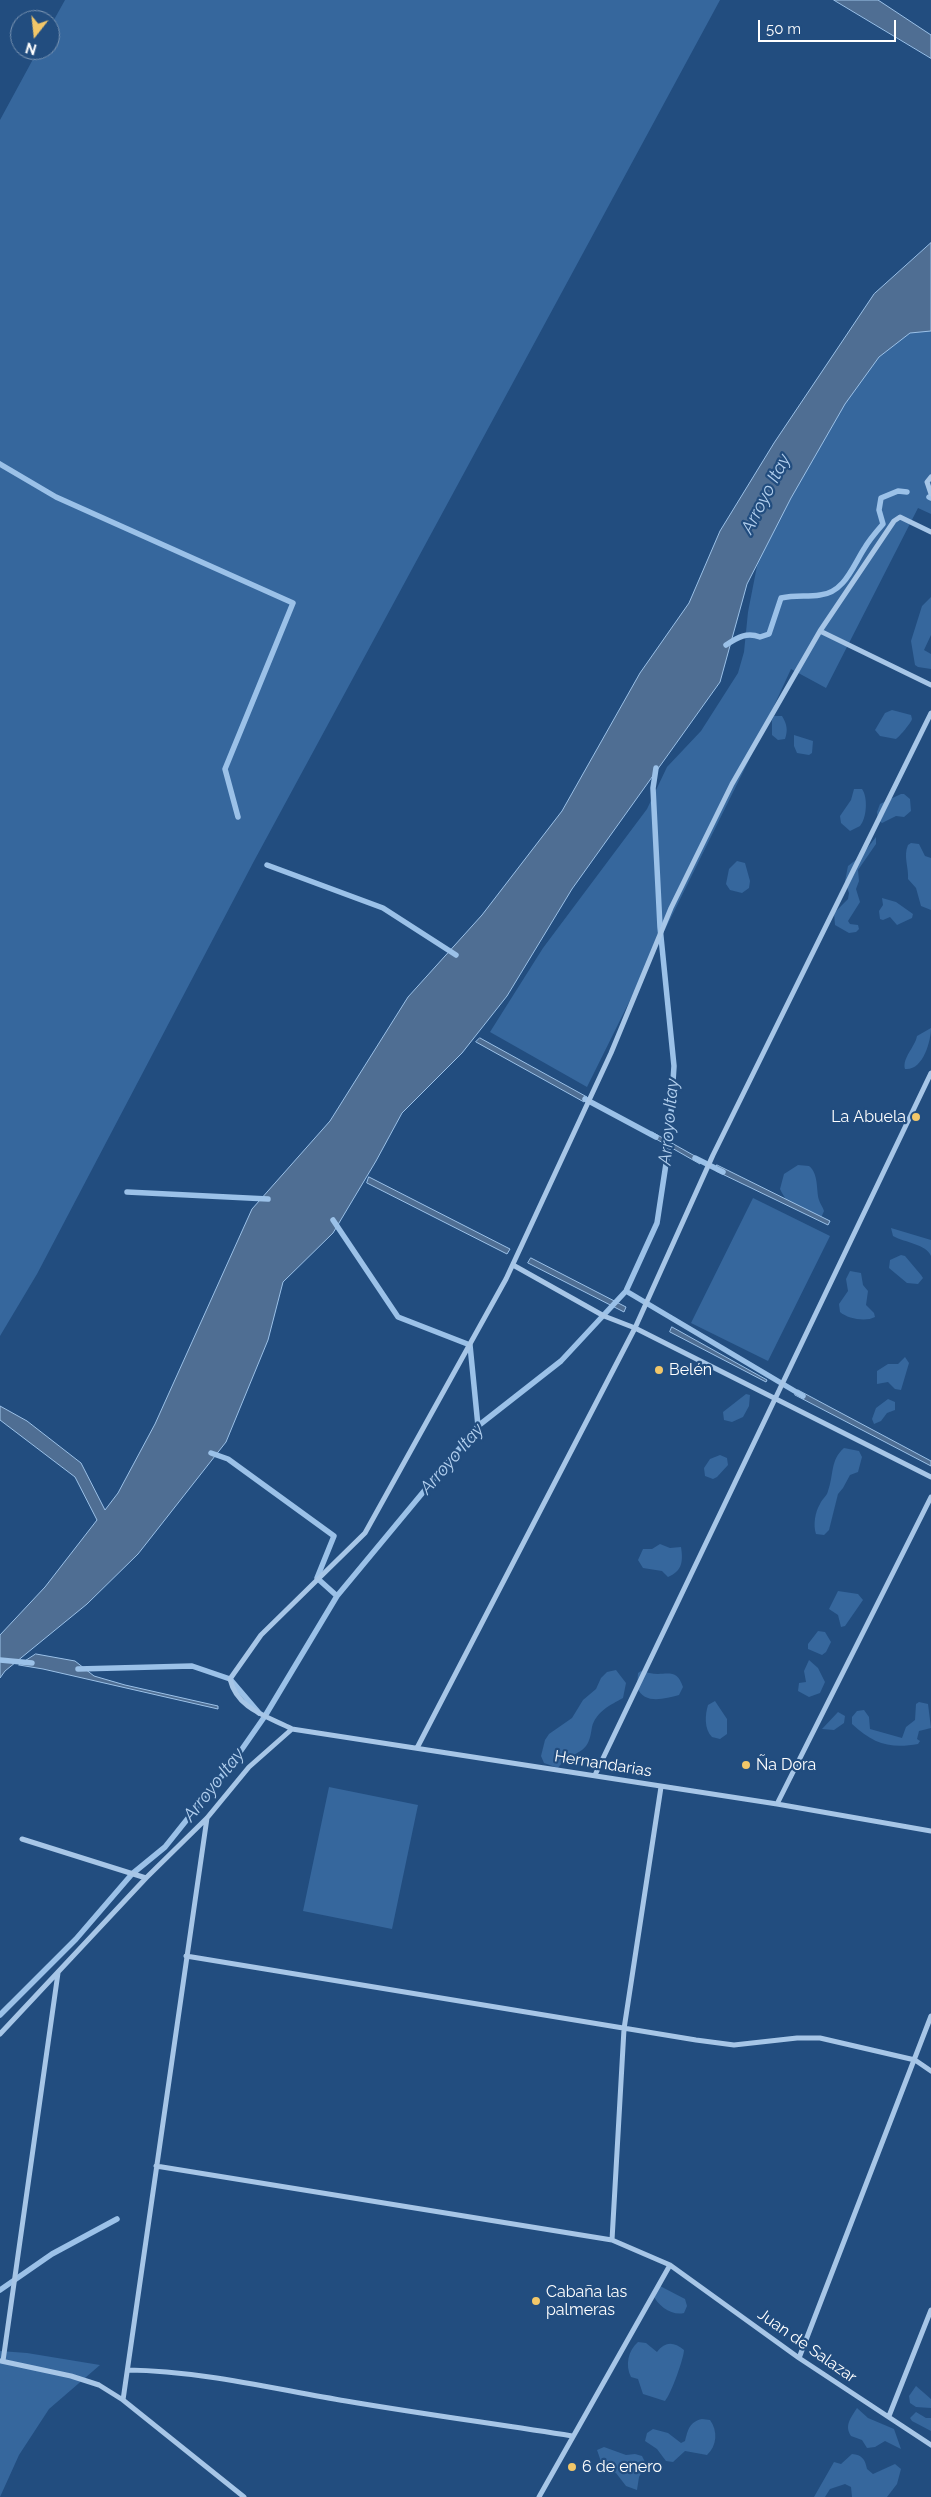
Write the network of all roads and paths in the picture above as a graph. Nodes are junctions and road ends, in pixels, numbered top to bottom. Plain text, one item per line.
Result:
1 (931, 477) edge
2 (931, 494) edge
3 (931, 532) edge
4 (820, 631) junction
5 (931, 685) edge
6 (931, 713) edge
7 (931, 1073) edge
8 (513, 1264) junction
9 (635, 1328) junction
10 (775, 1398) junction
11 (931, 1477) edge
12 (931, 1497) edge
13 (292, 1729) junction
14 (417, 1748) junction
15 (595, 1775) junction
16 (661, 1787) junction
17 (777, 1804) junction
18 (207, 1818) junction
19 (931, 1831) edge
20 (22, 1839) dead end
21 (146, 1878) junction
22 (186, 1956) junction
23 (58, 1972) junction
24 (931, 2016) edge
25 (624, 2029) junction
26 (0, 2034) edge
27 (914, 2060) junction
28 (931, 2071) edge
29 (156, 2166) junction
30 (612, 2240) junction
31 (670, 2265) junction
32 (931, 2310) edge
33 (799, 2358) junction
34 (2, 2361) edge
35 (128, 2370) junction
36 (123, 2400) junction
37 (889, 2416) junction
38 (572, 2436) junction
39 (931, 2446) edge
40 (244, 2497) edge
41 (539, 2497) edge

1 - 2 street
3 - 4 street
4 - 5 street
4 - 8 street
6 - 9 street
7 - 10 street
8 - 9 street
8 - 13 street, Hernandarias
9 - 10 street
9 - 14 street
10 - 11 street
10 - 15 street
12 - 17 street
13 - 14 street, Hernandarias
13 - 18 street
14 - 15 street, Hernandarias
15 - 16 street, Hernandarias
16 - 17 street, Hernandarias
16 - 25 street
17 - 19 street, Hernandarias
18 - 21 street
18 - 22 street
20 - 21 street
21 - 23 street
22 - 25 street
22 - 29 street
23 - 26 street
23 - 34 street
24 - 27 street
25 - 27 street
25 - 30 street
27 - 28 street
27 - 33 street
29 - 30 street, Juan de Salazar
29 - 35 street
30 - 31 street, Juan de Salazar
31 - 33 street, Juan de Salazar
31 - 38 street
32 - 37 street
33 - 37 street, Juan de Salazar
34 - 36 street
35 - 36 street
35 - 38 street
36 - 40 street
37 - 39 street, Juan de Salazar
38 - 41 street

